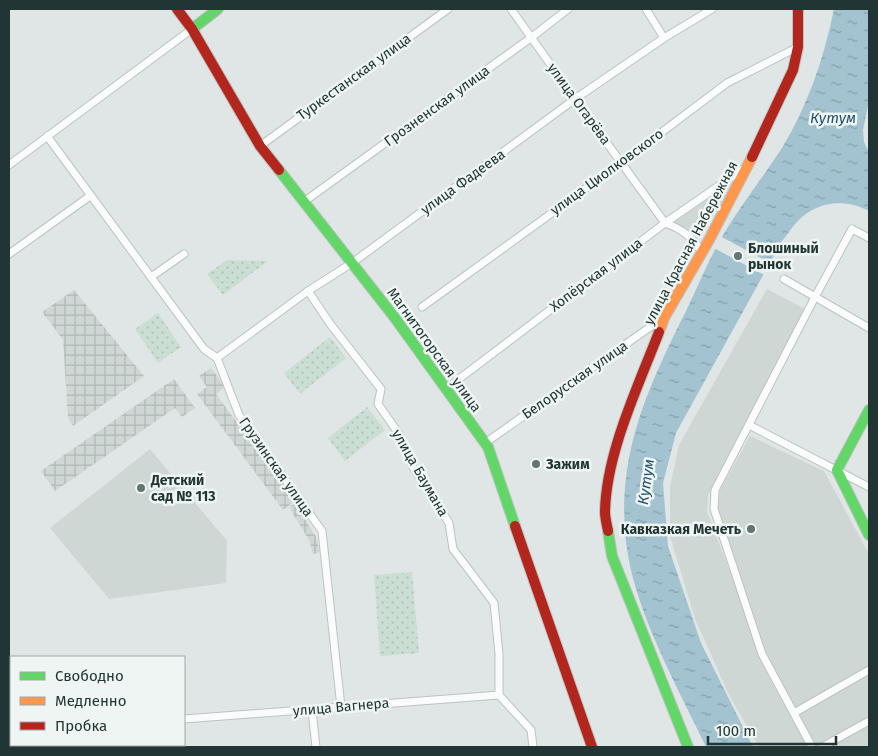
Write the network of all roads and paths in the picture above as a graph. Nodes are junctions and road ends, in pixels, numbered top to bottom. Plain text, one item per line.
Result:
1 (177, 9) edge
2 (218, 9) edge
3 (448, 9) edge
4 (512, 9) edge
5 (568, 9) edge
6 (646, 9) edge
7 (712, 9) edge
8 (798, 9) edge
9 (192, 28) junction
10 (532, 38) junction
11 (664, 38) junction
12 (798, 47) junction
13 (575, 99) junction
14 (47, 136) junction
15 (260, 146) junction
16 (621, 163) junction
17 (9, 165) edge
18 (748, 165) junction
19 (90, 196) junction
20 (305, 201) junction
21 (665, 223) junction
22 (869, 238) edge
23 (702, 252) junction
24 (9, 254) edge
25 (184, 254) dead end
26 (352, 263) junction
27 (151, 277) junction
28 (784, 280) dead end
29 (308, 291) junction
30 (815, 296) junction
31 (422, 307) dead end
32 (664, 318) junction
33 (869, 328) edge
34 (217, 358) junction
35 (446, 388) junction
36 (869, 410) edge
37 (749, 425) junction
38 (485, 443) junction
39 (836, 470) junction
40 (869, 487) edge
41 (869, 535) edge
42 (869, 670) edge
43 (499, 695) junction
44 (341, 707) junction
45 (312, 710) junction
46 (794, 713) junction
47 (185, 719) edge
48 (869, 720) edge
49 (316, 747) edge
50 (533, 747) edge
51 (592, 747) edge
52 (688, 747) edge
53 (812, 747) edge
54 (822, 747) edge

1 - 9 main road, Магнитогорская улица
2 - 9 main road
3 - 15 street, Туркестанская улица
4 - 10 street, улица Огарёва
5 - 10 street, Грозненская улица
6 - 11 street
7 - 11 street, улица Фадеева
8 - 12 main road, улица Красная Набережная
9 - 14 street
9 - 15 main road, Магнитогорская улица
10 - 13 street, улица Огарёва
10 - 20 street, Грозненская улица
11 - 13 street, улица Фадеева
12 - 16 street, улица Циолковского
12 - 18 main road, улица Красная Набережная
13 - 16 street, улица Огарёва
13 - 26 street, улица Фадеева
14 - 17 street
14 - 19 street, Грузинская улица
15 - 20 main road, Магнитогорская улица
16 - 21 street, улица Огарёва
16 - 31 street, улица Циолковского
18 - 21 street, Хопёрская улица
18 - 23 main road, улица Красная Набережная
19 - 24 street
19 - 27 street, Грузинская улица
20 - 26 main road, Магнитогорская улица
21 - 23 street
21 - 35 street, Хопёрская улица
22 - 30 street
23 - 32 main road, улица Красная Набережная
25 - 27 street
26 - 29 street, улица Фадеева
26 - 35 main road, Магнитогорская улица
27 - 34 street, Грузинская улица
28 - 30 street
29 - 34 street, улица Фадеева
29 - 43 street, улица Баумана
30 - 33 street
30 - 37 street
32 - 38 street, Белорусская улица
32 - 52 main road, улица Красная Набережная
34 - 44 street, Грузинская улица
35 - 38 main road, Магнитогорская улица
36 - 39 main road
37 - 39 street
37 - 46 street
38 - 51 main road, Магнитогорская улица
39 - 40 street
39 - 41 main road
42 - 46 street
43 - 44 street, улица Вагнера
43 - 50 street
44 - 45 street, улица Вагнера
45 - 47 street, улица Вагнера
45 - 49 street
46 - 53 street
48 - 54 street

